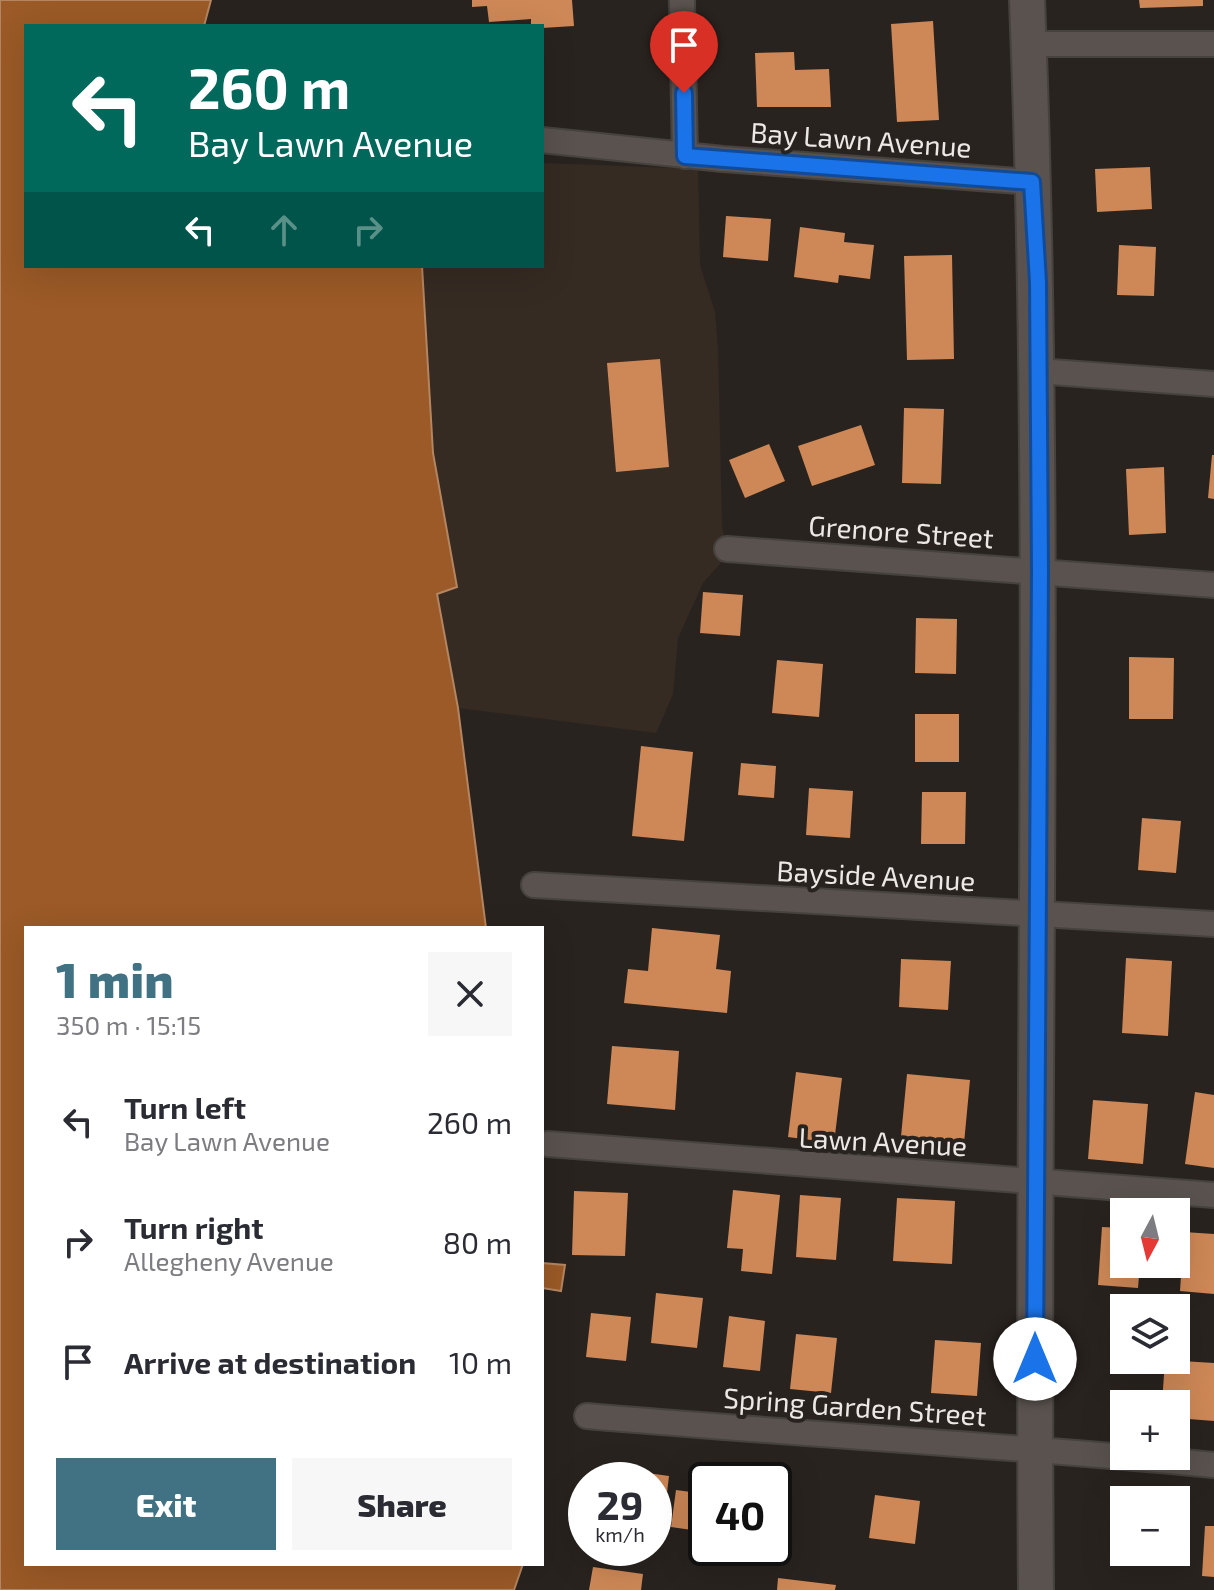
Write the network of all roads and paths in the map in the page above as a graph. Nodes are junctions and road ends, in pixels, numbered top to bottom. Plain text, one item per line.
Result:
1 (682, 0) edge
2 (1027, 0) edge
3 (1029, 44) junction
4 (1214, 44) edge
5 (544, 140) edge
6 (685, 156) junction
7 (1032, 182) junction
8 (1038, 371) junction
9 (1214, 384) edge
10 (727, 549) dead end
11 (1040, 571) junction
12 (1214, 585) edge
13 (534, 885) dead end
14 (1036, 914) junction
15 (1214, 924) edge
16 (548, 1144) dead end
17 (1036, 1179) junction
18 (1214, 1195) edge
19 (587, 1416) dead end
20 (1035, 1448) junction
21 (1214, 1465) edge
22 (1036, 1590) edge

1 - 6 street
2 - 3 street
3 - 4 street
3 - 7 street
5 - 6 street, Bay Lawn Avenue
6 - 7 street, Bay Lawn Avenue
7 - 8 street
8 - 9 street
8 - 11 street
10 - 11 street, Grenore Street
11 - 12 street, Grenore Street
11 - 14 street
13 - 14 street, Bayside Avenue
14 - 15 street, Bayside Avenue
14 - 17 street
16 - 17 street, Lawn Avenue
17 - 18 street, Lawn Avenue
17 - 20 street
19 - 20 street, Spring Garden Street
20 - 21 street, Spring Garden Street
20 - 22 street

